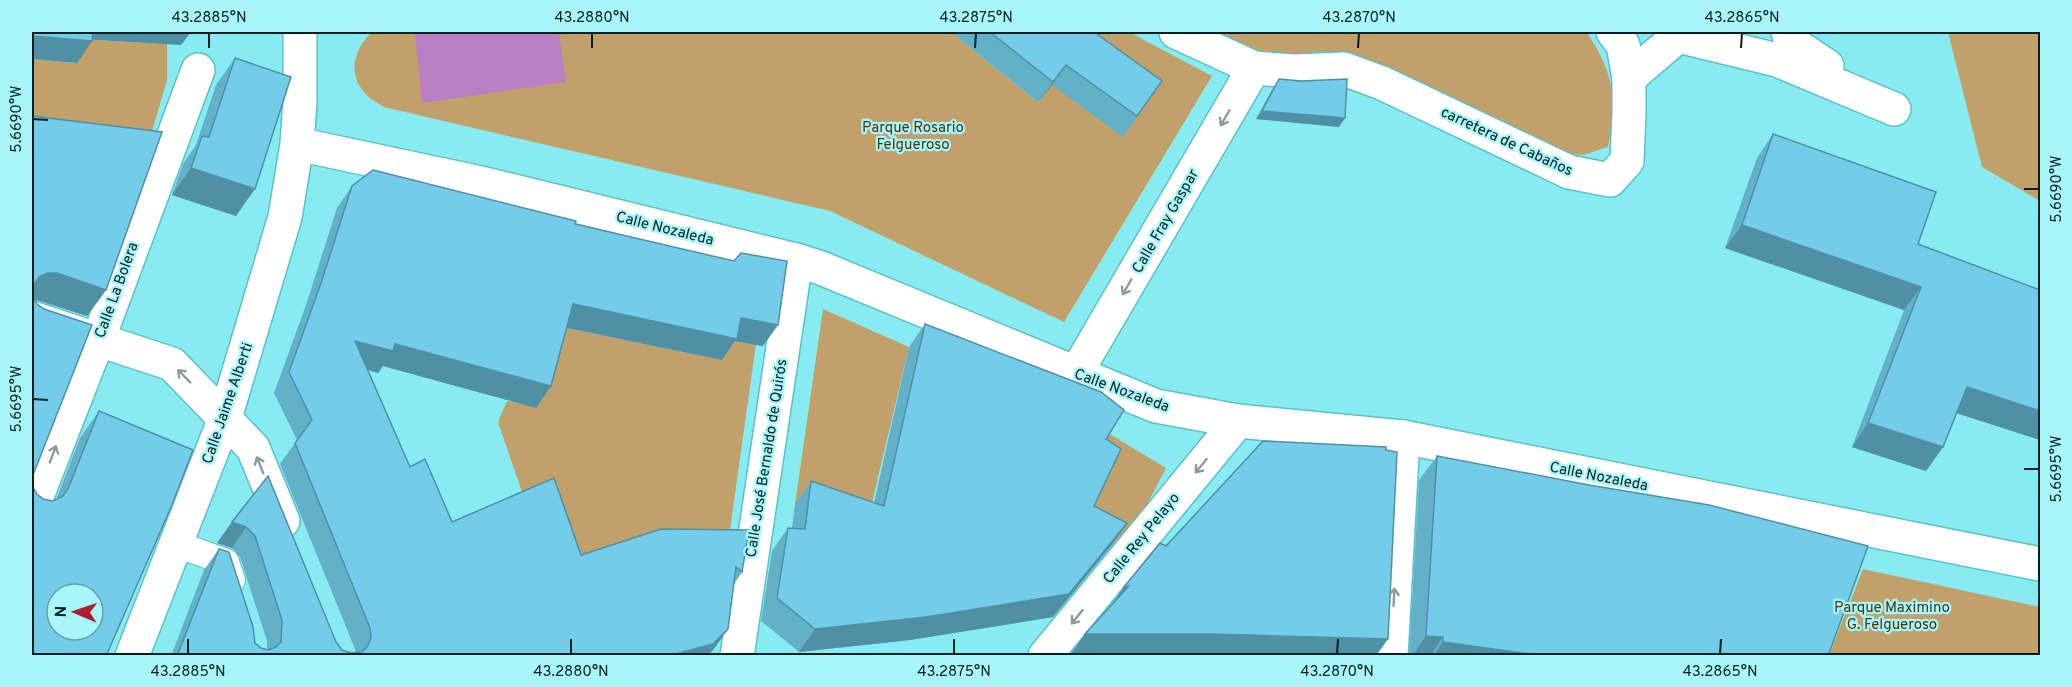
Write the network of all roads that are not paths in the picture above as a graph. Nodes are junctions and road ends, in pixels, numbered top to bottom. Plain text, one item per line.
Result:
1 (300, 32) edge
2 (1176, 32) edge
3 (1613, 32) edge
4 (1788, 32) edge
5 (1254, 68) junction
6 (198, 70) dead end
7 (1629, 78) junction
8 (297, 144) junction
9 (796, 260) junction
10 (32, 318) edge
11 (98, 340) junction
12 (1076, 374) junction
13 (225, 418) junction
14 (1238, 421) junction
15 (1403, 438) junction
16 (32, 509) edge
17 (176, 544) junction
18 (293, 546) edge
19 (2040, 564) edge
20 (240, 604) edge
21 (132, 656) edge
22 (737, 656) edge
23 (1045, 656) edge
24 (1391, 656) edge

1 - 8 street, Calle Jaime Alberti
2 - 5 street
3 - 7 street, carretera de Cabaños
4 - 7 street
5 - 7 street, carretera de Cabaños
5 -> 12 street, Calle Fray Gaspar
6 - 11 street, Calle La Bolera
8 - 9 street, Calle Nozaleda
8 - 13 street, Calle Jaime Alberti
9 - 12 street, Calle Nozaleda
9 - 22 street, Calle José Bernaldo de Quirós
10 - 11 street
13 -> 11 street
16 -> 11 street, Calle La Bolera
12 - 14 street, Calle Nozaleda
13 - 17 street, Calle Jaime Alberti
18 -> 13 street
14 - 15 street, Calle Nozaleda
14 -> 23 street, Calle Rey Pelayo
15 - 19 street, Calle Nozaleda
24 -> 15 street
17 - 20 lane
17 - 21 street, Calle Jaime Alberti

